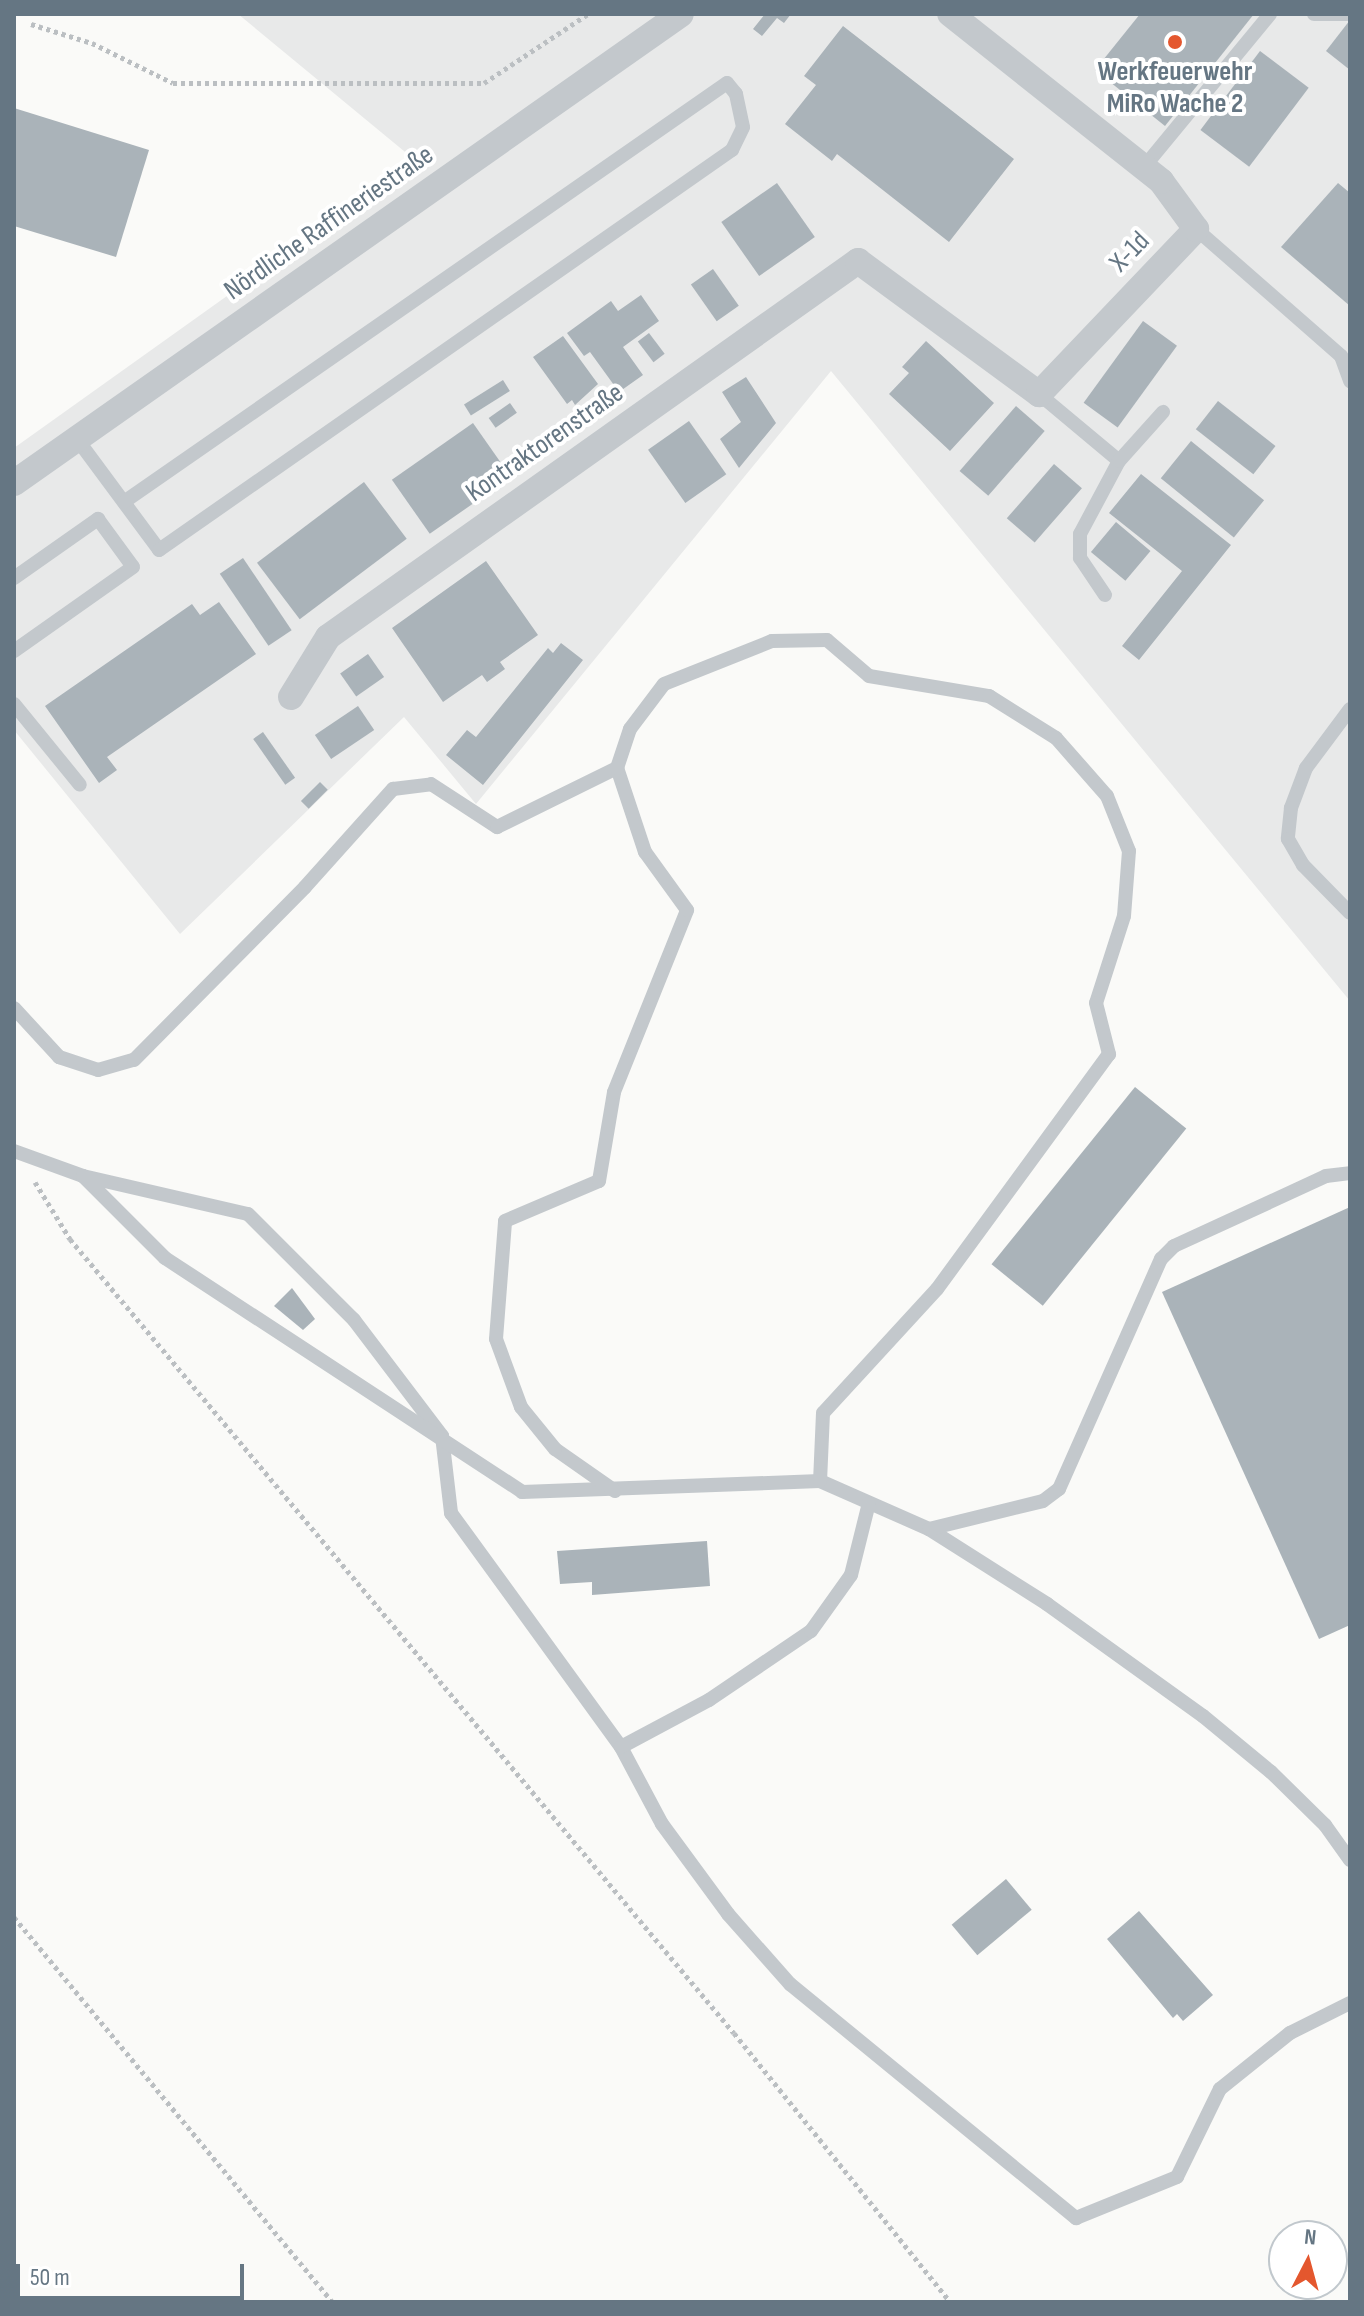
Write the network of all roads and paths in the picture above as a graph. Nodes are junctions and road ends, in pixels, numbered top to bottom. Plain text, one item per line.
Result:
1 (588, 14) edge
2 (681, 14) edge
3 (950, 14) edge
4 (1270, 14) edge
5 (1314, 14) edge
6 (1347, 14) edge
7 (31, 24) dead end
8 (1144, 167) junction
9 (1196, 229) junction
10 (1350, 381) edge
11 (1039, 394) junction
12 (1163, 412) dead end
13 (77, 439) junction
14 (1119, 461) junction
15 (14, 483) edge
16 (124, 502) junction
17 (14, 578) edge
18 (1105, 595) dead end
19 (14, 651) edge
20 (291, 697) dead end
21 (14, 704) edge
22 (1350, 709) edge
23 (617, 768) junction
24 (80, 785) dead end
25 (1350, 913) edge
26 (14, 1008) edge
27 (18, 1154) edge
28 (1350, 1173) edge
29 (83, 1176) junction
30 (442, 1436) junction
31 (820, 1481) junction
32 (615, 1491) junction
33 (869, 1503) junction
34 (929, 1529) junction
35 (621, 1747) junction
36 (1350, 1860) edge
37 (14, 1917) edge
38 (1350, 2003) edge
39 (333, 2302) edge
40 (950, 2302) edge

1 - 7 path
2 - 13 street, Nördliche Raffineriestraße
3 - 8 street
4 - 8 lane
5 - 6 lane
8 - 9 street
9 - 10 lane
9 - 11 street, X-1d
11 - 14 lane
11 - 20 street, Kontraktorenstraße
12 - 14 lane
13 - 15 street, Nördliche Raffineriestraße
13 - 16 lane
14 - 18 lane
16 - 16 lane
17 - 19 lane
21 - 24 lane
22 - 25 lane
23 - 26 lane
23 - 31 lane
23 - 32 lane
27 - 29 lane
27 - 40 path
28 - 34 lane
29 - 30 lane
29 - 30 lane
30 - 32 lane
30 - 35 lane
31 - 32 lane
31 - 33 lane
33 - 34 lane
33 - 35 lane
34 - 36 lane
35 - 38 lane
37 - 39 path

